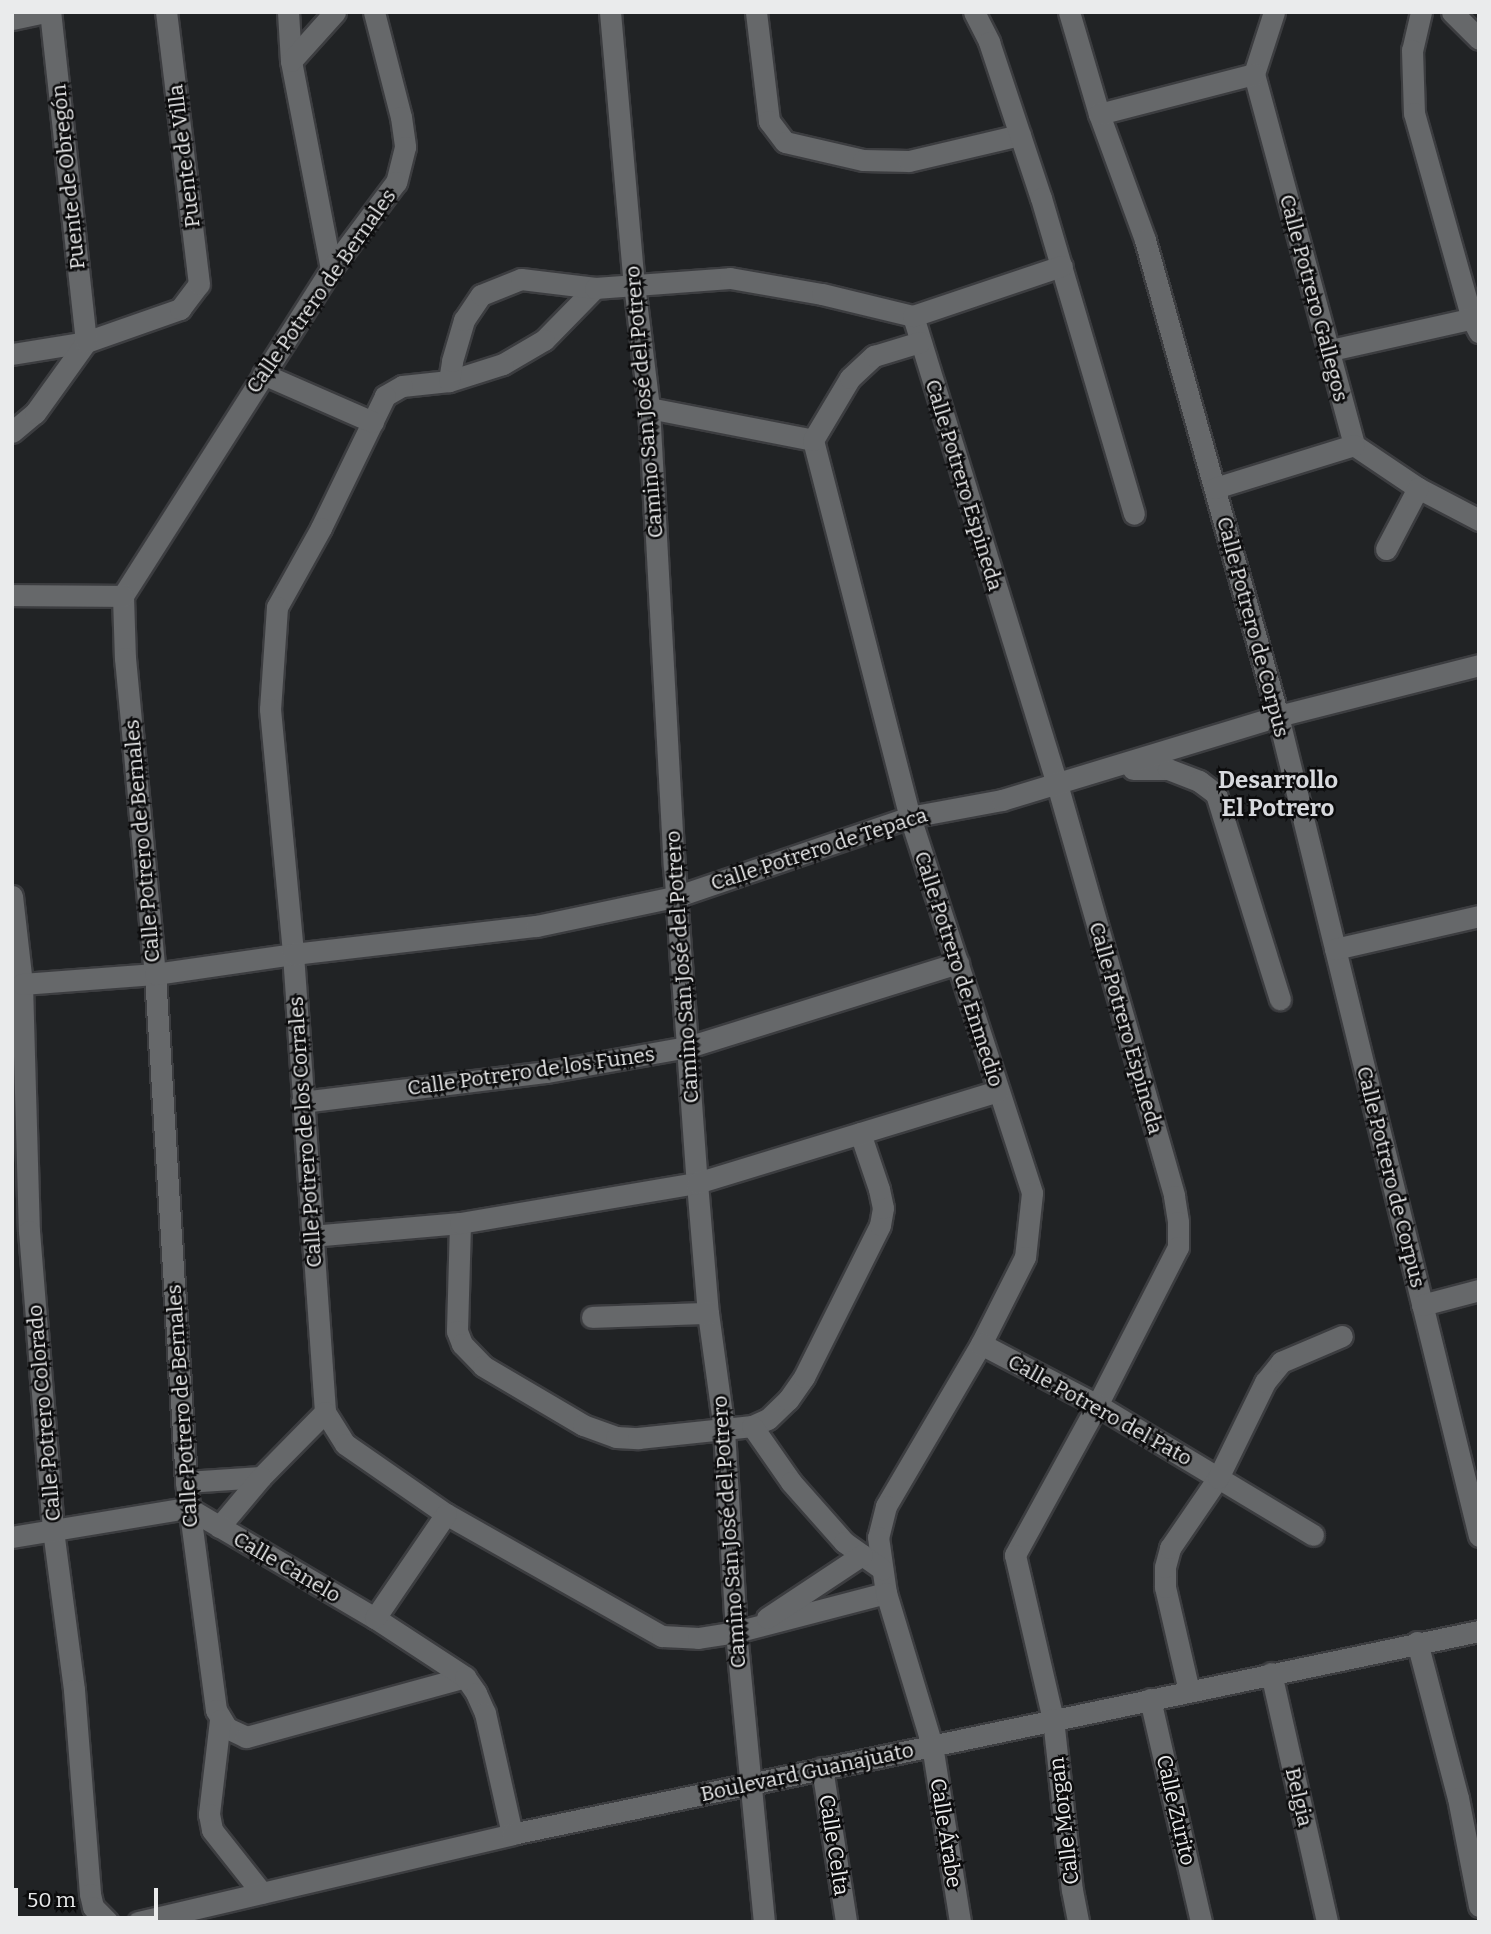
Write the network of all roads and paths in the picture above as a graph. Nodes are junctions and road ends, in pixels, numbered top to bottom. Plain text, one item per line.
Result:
1 (44, 12) edge
2 (50, 12) edge
3 (166, 12) edge
4 (288, 12) edge
5 (335, 12) edge
6 (374, 12) edge
7 (610, 12) edge
8 (756, 12) edge
9 (974, 12) edge
10 (1069, 12) edge
11 (1274, 12) edge
12 (1421, 12) edge
13 (1452, 12) edge
14 (12, 19) edge
15 (1479, 39) edge
16 (291, 61) junction
17 (1254, 74) junction
18 (1098, 114) junction
19 (1020, 135) junction
20 (1062, 266) junction
21 (331, 269) junction
22 (634, 284) junction
23 (595, 289) junction
24 (913, 316) junction
25 (1476, 323) edge
26 (86, 342) junction
27 (920, 342) junction
28 (1331, 350) junction
29 (12, 354) edge
30 (262, 374) junction
31 (449, 382) junction
32 (649, 408) junction
33 (373, 422) junction
34 (12, 432) edge
35 (813, 440) junction
36 (1354, 445) junction
37 (1215, 488) junction
38 (1418, 488) junction
39 (1134, 514) dead end
40 (1479, 520) edge
41 (1386, 548) dead end
42 (12, 595) edge
43 (123, 596) junction
44 (1479, 665) edge
45 (1278, 716) junction
46 (1113, 768) junction
47 (1056, 784) junction
48 (910, 817) junction
49 (12, 896) edge
50 (678, 896) junction
51 (1479, 916) edge
52 (1335, 949) junction
53 (293, 954) junction
54 (958, 963) junction
55 (155, 974) junction
56 (22, 984) junction
57 (1280, 999) dead end
58 (688, 1047) junction
59 (997, 1091) junction
60 (302, 1102) junction
61 (860, 1133) junction
62 (697, 1183) junction
63 (460, 1223) junction
64 (310, 1236) junction
65 (1479, 1290) edge
66 (1422, 1305) junction
67 (708, 1313) junction
68 (592, 1317) dead end
69 (1342, 1336) dead end
70 (981, 1344) junction
71 (1097, 1405) junction
72 (325, 1412) junction
73 (752, 1426) junction
74 (724, 1430) junction
75 (261, 1477) junction
76 (1218, 1478) junction
77 (186, 1482) junction
78 (188, 1508) junction
79 (446, 1514) junction
80 (219, 1527) junction
81 (53, 1530) junction
82 (1313, 1535) dead end
83 (1479, 1536) edge
84 (12, 1537) edge
85 (862, 1555) junction
86 (881, 1569) junction
87 (886, 1593) junction
88 (374, 1618) junction
89 (745, 1629) junction
90 (1479, 1631) edge
91 (1417, 1642) junction
92 (1271, 1673) junction
93 (465, 1677) junction
94 (1189, 1691) junction
95 (1150, 1699) junction
96 (219, 1720) junction
97 (1053, 1720) junction
98 (932, 1745) junction
99 (822, 1769) junction
100 (751, 1784) junction
101 (512, 1835) junction
102 (262, 1893) junction
103 (1479, 1906) edge
104 (108, 1922) edge
105 (138, 1922) edge
106 (764, 1922) edge
107 (846, 1922) edge
108 (960, 1922) edge
109 (1079, 1922) edge
110 (1201, 1922) edge
111 (1327, 1922) edge

1 - 14 street
2 - 26 street, Puente de Obregón
3 - 26 street, Puente de Villa
4 - 16 street
5 - 16 street
6 - 21 street, Calle Potrero de Bernales
7 - 22 street, Camino San José del Potrero
8 - 19 street
9 - 19 street
10 - 18 street, Calle Potrero de Corpus
11 - 17 street
12 - 25 street
13 - 15 street
16 - 21 street
17 - 18 street
17 - 28 street, Calle Potrero Gallegos
18 - 37 street, Calle Potrero de Corpus
19 - 20 street
20 - 24 street
20 - 39 street
21 - 30 street, Calle Potrero de Bernales
22 - 23 street
22 - 24 street
22 - 32 street, Camino San José del Potrero
23 - 31 street
23 - 31 street
24 - 27 street, Calle Potrero Espineda
25 - 28 street
26 - 29 street
26 - 34 street
27 - 35 street
27 - 47 street, Calle Potrero Espineda
28 - 36 street, Calle Potrero Gallegos
30 - 33 street
30 - 43 street, Calle Potrero de Bernales
31 - 33 street, Calle Potrero de los Corrales
32 - 35 street
32 - 50 street, Camino San José del Potrero
33 - 53 street, Calle Potrero de los Corrales
35 - 48 street, Calle Potrero de Enmedio
36 - 37 street
36 - 38 street
37 - 45 street, Calle Potrero de Corpus
38 - 40 street
38 - 41 street
42 - 43 street
43 - 55 street, Calle Potrero de Bernales
44 - 45 street, Calle Potrero de Tepaca
45 - 46 street, Calle Potrero de Tepaca
45 - 52 street, Calle Potrero de Corpus
46 - 47 street, Calle Potrero de Tepaca
46 - 57 street
47 - 48 street, Calle Potrero de Tepaca
47 - 71 street, Calle Potrero Espineda
48 - 50 street, Calle Potrero de Tepaca
48 - 54 street, Calle Potrero de Enmedio
49 - 56 street, Calle Potrero Colorado
50 - 53 street, Calle Potrero de Tepaca
50 - 58 street, Camino San José del Potrero
51 - 52 street
52 - 66 street, Calle Potrero de Corpus
53 - 55 street, Calle Potrero de Tepaca
53 - 60 street, Calle Potrero de los Corrales
54 - 58 street, Calle Potrero de los Funes
54 - 59 street, Calle Potrero de Enmedio
55 - 56 street, Calle Potrero de Tepaca
55 - 77 street, Calle Potrero de Bernales
56 - 81 street, Calle Potrero Colorado
58 - 60 street, Calle Potrero de los Funes
58 - 62 street, Camino San José del Potrero
59 - 61 street
59 - 70 street, Calle Potrero de Enmedio
60 - 64 street, Calle Potrero de los Corrales
61 - 62 street
61 - 73 street
62 - 63 street
62 - 67 street, Camino San José del Potrero
63 - 64 street
63 - 74 street
64 - 72 street, Calle Potrero de los Corrales
65 - 66 street
66 - 83 street, Calle Potrero de Corpus
67 - 68 street
67 - 74 street, Camino San José del Potrero
69 - 76 street
70 - 71 street, Calle Potrero del Pato
70 - 86 street, Calle Potrero de Enmedio
71 - 76 street, Calle Potrero del Pato
71 - 97 street, Calle Potrero Espineda
72 - 75 street
72 - 79 street, Calle Potrero de los Corrales
73 - 74 street
73 - 85 street
74 - 89 street, Camino San José del Potrero
75 - 77 street
75 - 80 street
76 - 82 street, Calle Potrero del Pato
76 - 94 street
77 - 78 street, Calle Potrero de Bernales
78 - 80 street, Calle Canelo
78 - 81 street
78 - 96 street, Calle Potrero de Bernales
79 - 88 street
79 - 89 street, Calle Potrero de los Corrales
80 - 88 street, Calle Canelo
81 - 84 street
81 - 104 street, Calle Potrero Colorado
85 - 86 street
85 - 89 street
86 - 87 street, Calle Potrero de Enmedio
87 - 89 street
87 - 98 street, Calle Potrero de Enmedio
88 - 93 street, Calle Canelo
89 - 100 street, Camino San José del Potrero
90 - 91 street, Boulevard Guanajuato
91 - 92 street, Boulevard Guanajuato
91 - 103 street
92 - 94 street, Boulevard Guanajuato
92 - 111 street, Belgia
93 - 96 street
93 - 101 street, Calle Canelo
94 - 95 street, Boulevard Guanajuato
95 - 97 street, Boulevard Guanajuato
95 - 110 street, Calle Zurito
96 - 102 street, Calle Potrero de Bernales
97 - 98 street, Boulevard Guanajuato
97 - 109 street, Calle Morgan
98 - 99 street, Boulevard Guanajuato
98 - 108 street, Calle Árabe
99 - 100 street, Boulevard Guanajuato
99 - 107 street, Calle Celta
100 - 101 street, Boulevard Guanajuato
100 - 106 street, Camino San José del Potrero
101 - 102 street, Boulevard Guanajuato
102 - 105 street, Boulevard Guanajuato

